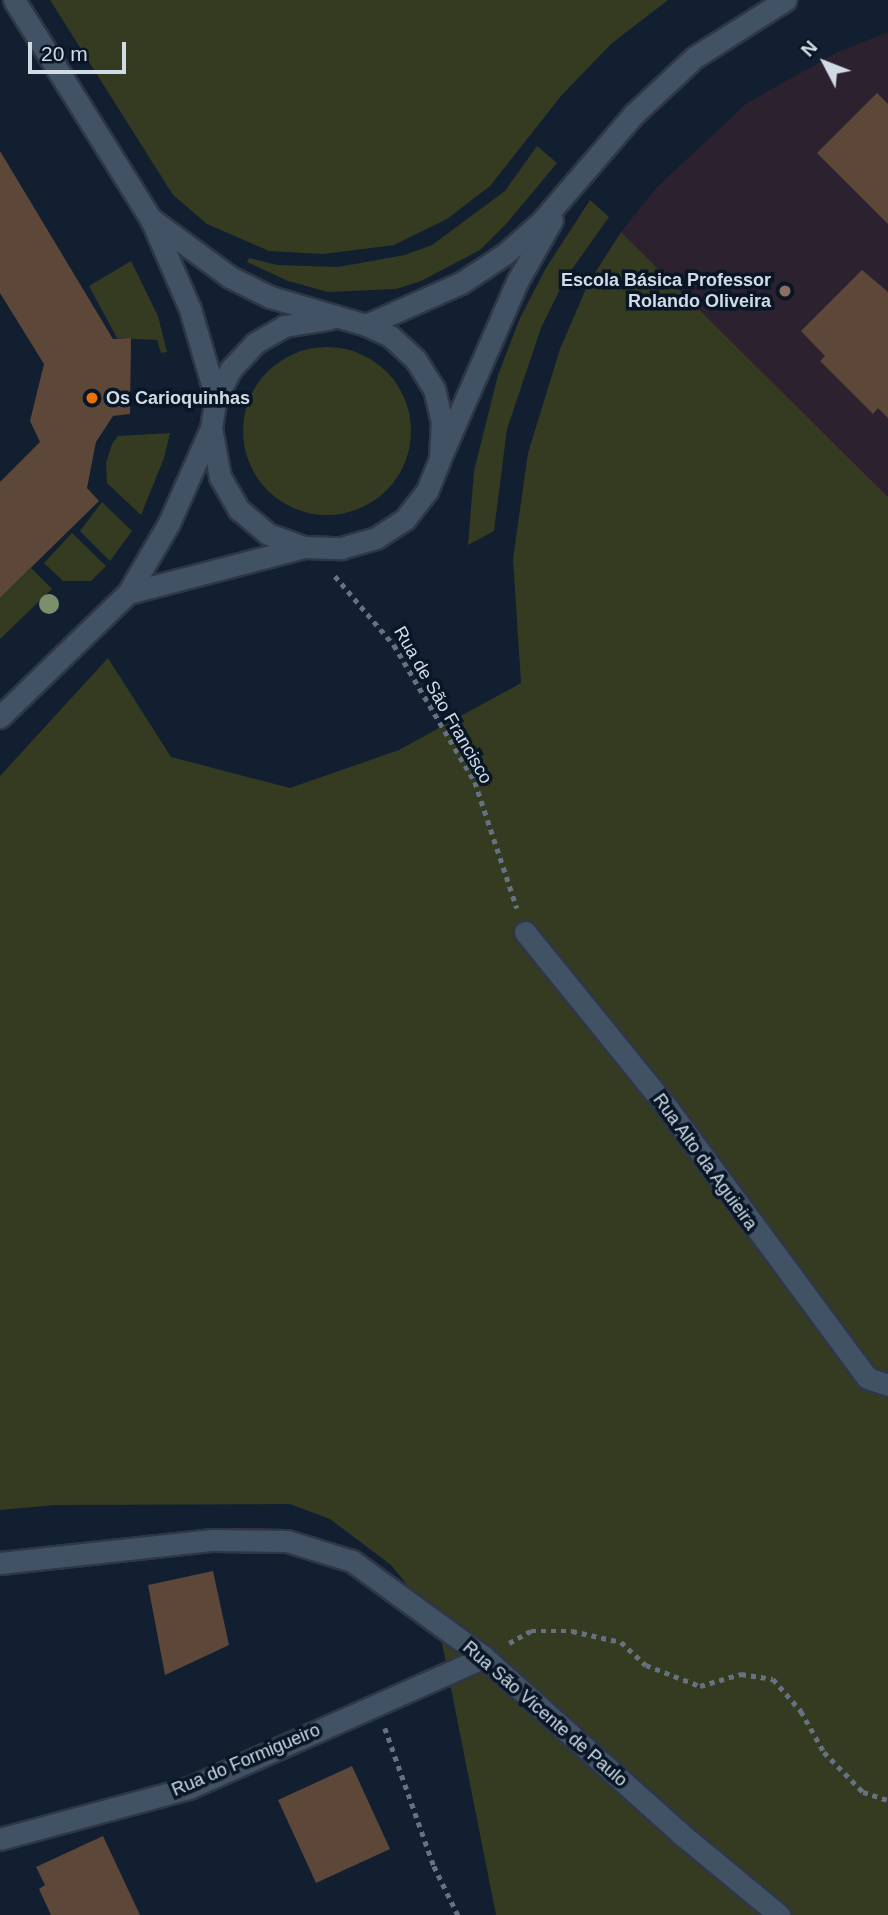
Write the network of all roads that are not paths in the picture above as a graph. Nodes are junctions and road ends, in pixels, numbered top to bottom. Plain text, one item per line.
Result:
1 (14, 0) edge
2 (785, 0) edge
3 (585, 167) junction
4 (151, 219) junction
5 (338, 318) junction
6 (366, 325) junction
7 (216, 398) junction
8 (211, 428) junction
9 (440, 458) junction
10 (312, 547) junction
11 (128, 593) junction
12 (0, 717) edge
13 (524, 932) road end
14 (888, 1385) edge
15 (0, 1563) edge
16 (484, 1657) junction
17 (0, 1839) edge
18 (779, 1915) edge

1 - 4 street
2 - 3 street
3 - 6 street
3 - 9 street
4 - 5 street
4 - 7 street
5 - 6 street
5 - 7 street
6 - 9 street
7 - 8 street
8 - 10 street
8 - 11 street
9 - 10 street
10 - 11 street
11 - 12 street
13 - 14 street, Rua Alto da Aguieira
15 - 16 street, Rua São Vicente de Paulo
16 - 17 street, Rua do Formigueiro
16 - 18 street, Rua São Vicente de Paulo

